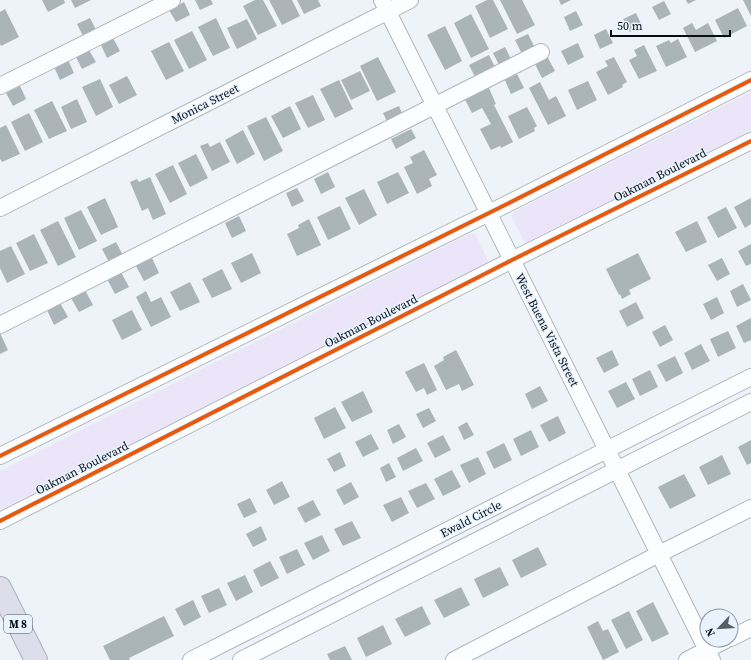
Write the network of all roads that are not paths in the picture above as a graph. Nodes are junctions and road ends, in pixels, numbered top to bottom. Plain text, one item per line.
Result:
1 (172, 0) edge
2 (410, 0) edge
3 (385, 6) edge
4 (541, 52) dead end
5 (751, 80) edge
6 (0, 86) edge
7 (435, 106) junction
8 (751, 141) edge
9 (0, 208) edge
10 (489, 213) junction
11 (512, 260) junction
12 (0, 325) edge
13 (751, 377) edge
14 (751, 402) edge
15 (607, 450) junction
16 (0, 456) edge
17 (617, 470) junction
18 (751, 508) edge
19 (0, 521) edge
20 (659, 554) junction
21 (0, 588) edge
22 (751, 628) edge
23 (739, 634) edge
24 (717, 648) edge
25 (710, 655) edge
26 (36, 660) edge
27 (191, 660) edge
28 (241, 660) edge
29 (454, 660) edge
30 (687, 660) edge

1 - 6 street
2 - 3 street, Monica Street
3 - 7 street, West Buena Vista Street
3 - 9 street, Monica Street
4 - 7 street
5 - 10 street
7 - 10 street, West Buena Vista Street
7 - 12 street
8 - 11 street, Oakman Boulevard
10 - 11 street, West Buena Vista Street
10 - 16 street
11 - 15 street, West Buena Vista Street
11 - 19 street, Oakman Boulevard
13 - 15 street, Ewald Circle
14 - 17 street, Ewald Circle
15 - 17 street, West Buena Vista Street
15 - 27 street, Ewald Circle
17 - 20 street, West Buena Vista Street
17 - 28 street, Ewald Circle
18 - 20 street
20 - 25 street, West Buena Vista Street
20 - 29 street
21 - 26 highway, M 8
22 - 23 street
24 - 25 street
25 - 30 street

